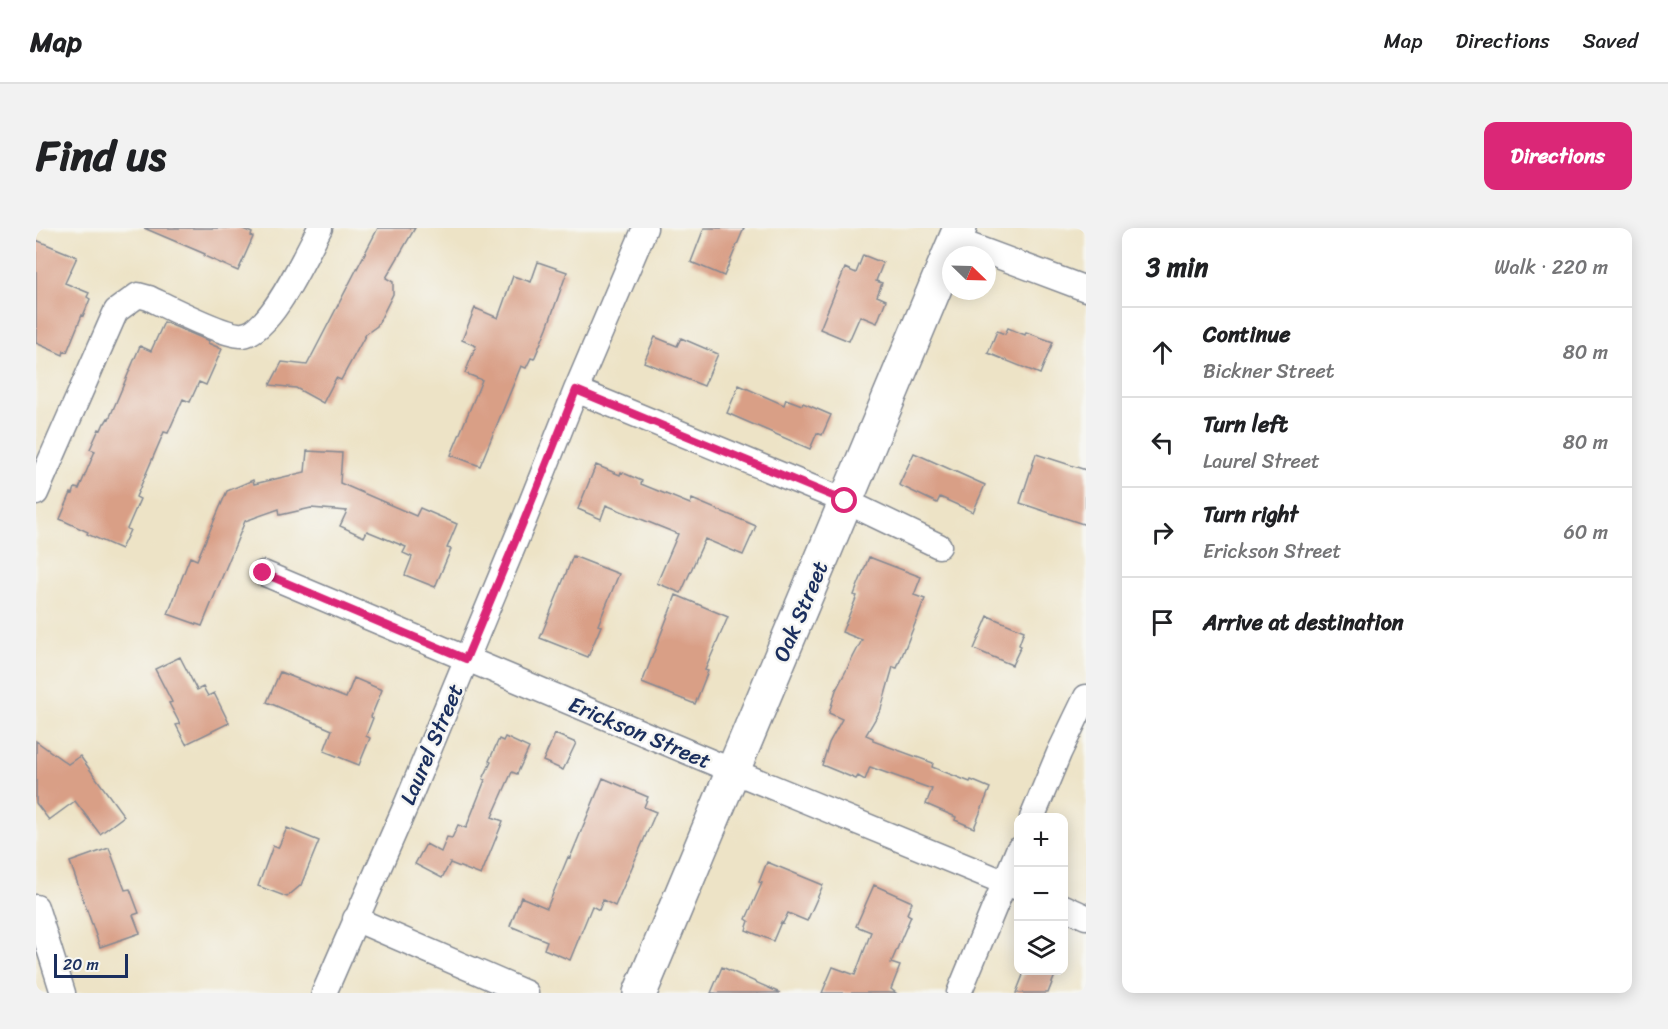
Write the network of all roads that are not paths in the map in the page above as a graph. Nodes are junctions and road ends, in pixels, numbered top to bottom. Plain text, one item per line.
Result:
1 (319, 228) edge
2 (645, 228) edge
3 (957, 234) edge
4 (1086, 289) edge
5 (576, 390) junction
6 (36, 493) edge
7 (845, 501) junction
8 (939, 546) dead end
9 (263, 573) dead end
10 (466, 659) junction
11 (1086, 697) edge
12 (734, 771) junction
13 (1034, 813) edge
14 (1015, 867) edge
15 (1012, 886) edge
16 (36, 906) edge
17 (1068, 909) edge
18 (1086, 917) edge
19 (356, 919) junction
20 (63, 993) edge
21 (324, 993) edge
22 (526, 993) edge
23 (640, 993) edge
24 (959, 993) edge

1 - 6 street
2 - 5 street, Laurel Street
3 - 4 street
3 - 7 street, Oak Street
5 - 7 street
5 - 10 street, Laurel Street
7 - 8 street
7 - 12 street, Oak Street
9 - 10 street, Erickson Street
10 - 12 street, Erickson Street
10 - 19 street, Laurel Street
11 - 13 street
12 - 15 street, Erickson Street
12 - 23 street, Oak Street
14 - 15 street
15 - 24 street
16 - 20 street
17 - 18 street
19 - 21 street, Laurel Street
19 - 22 street

